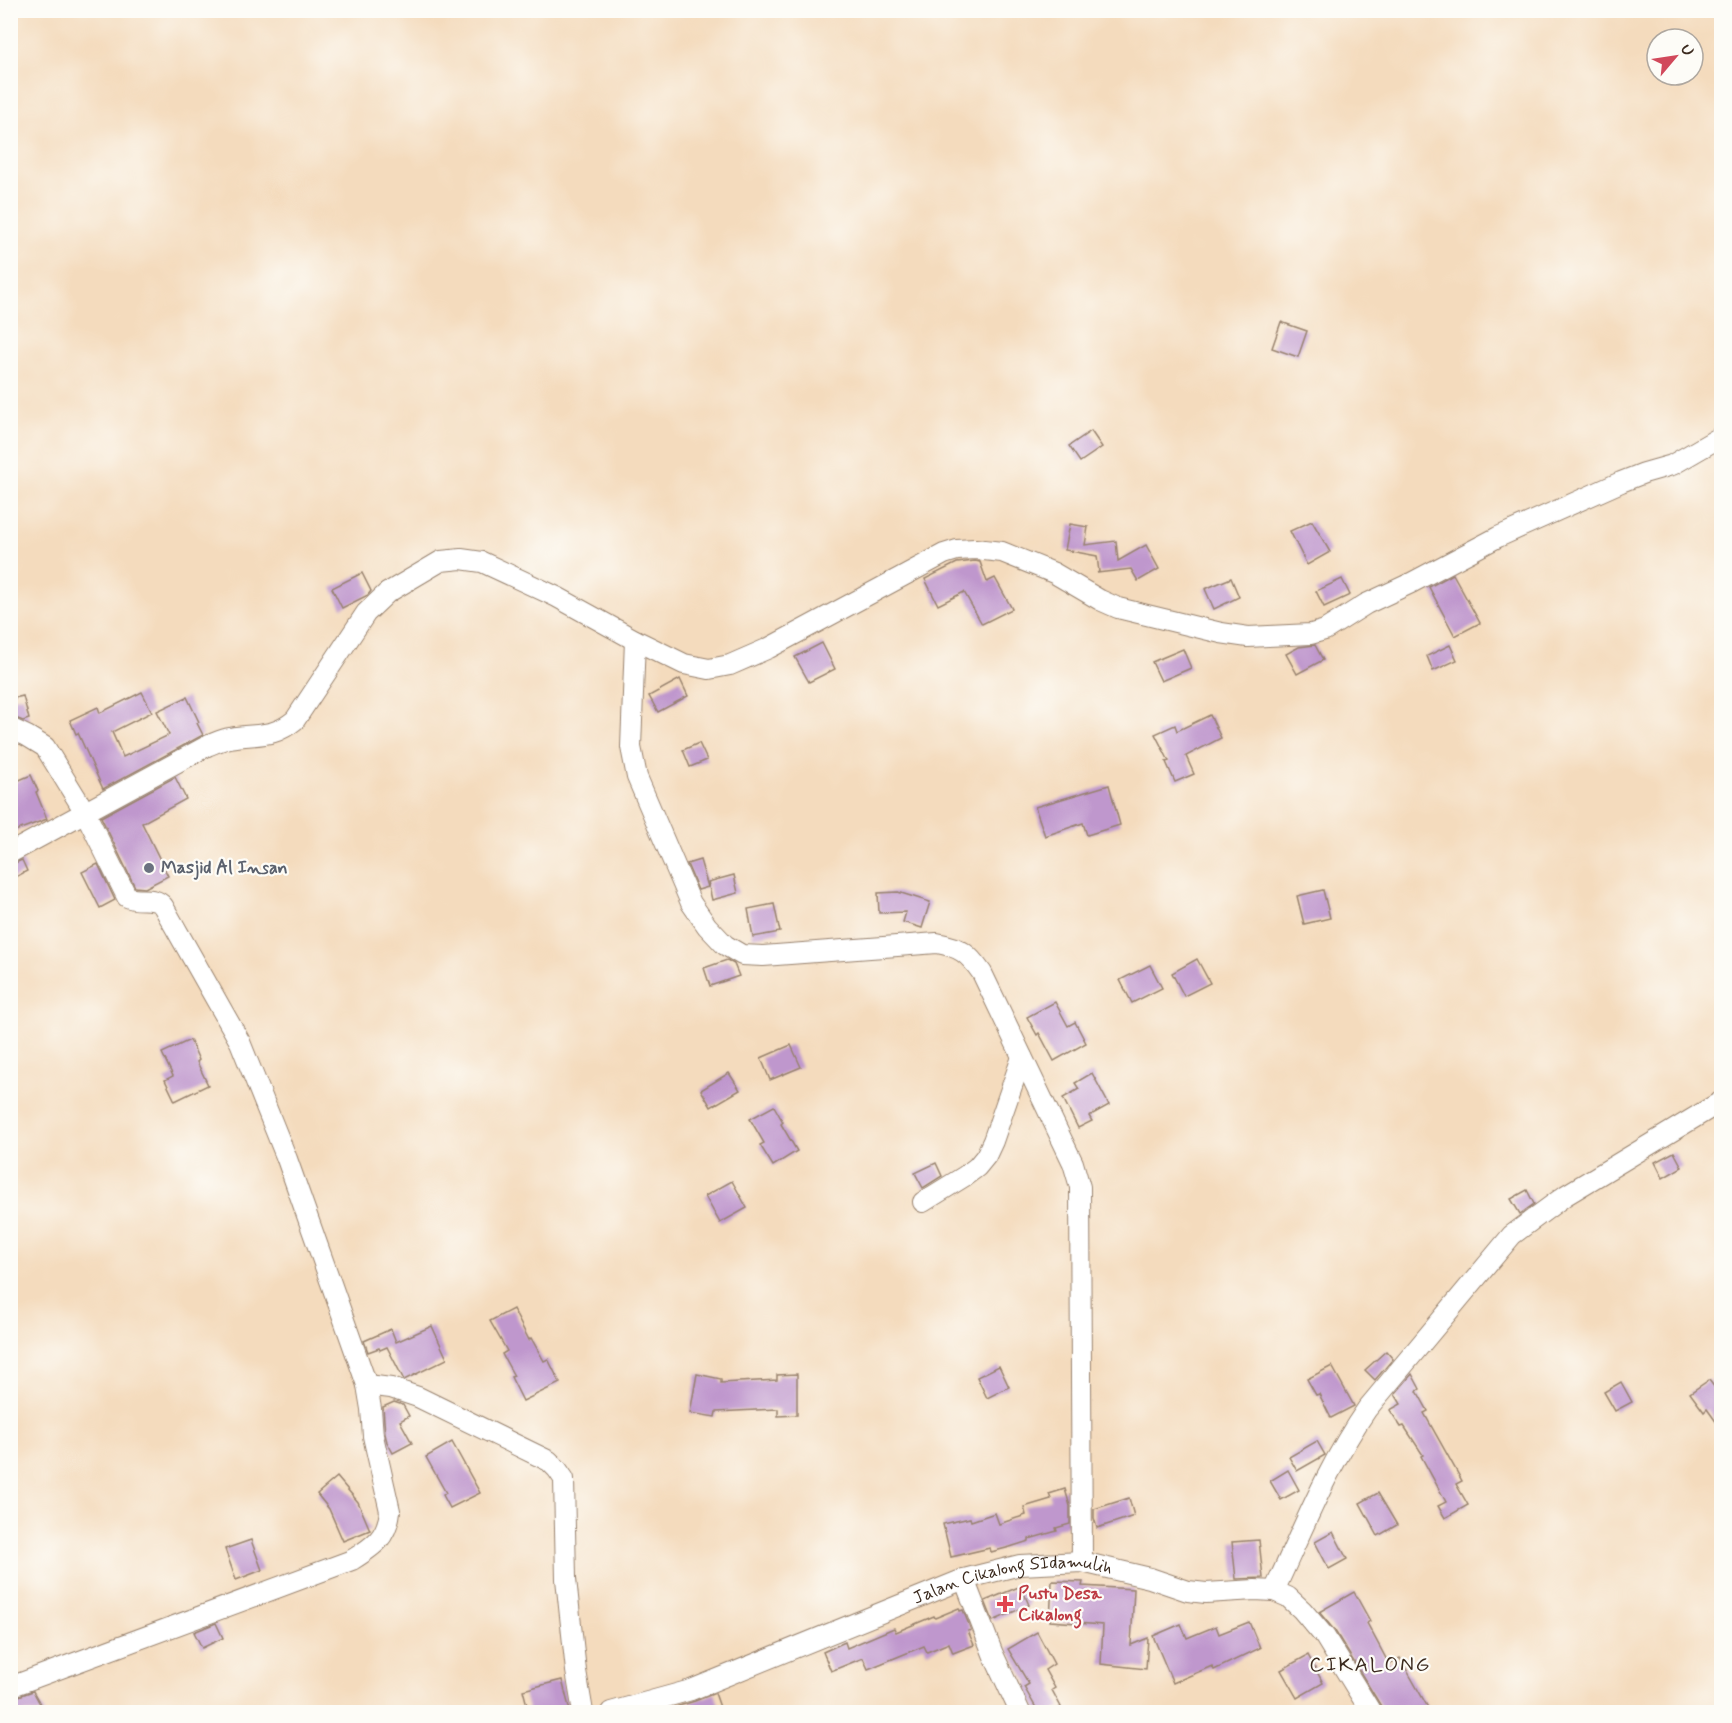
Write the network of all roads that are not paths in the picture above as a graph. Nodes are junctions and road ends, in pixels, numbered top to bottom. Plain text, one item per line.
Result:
1 (1722, 436) edge
2 (634, 640) junction
3 (10, 728) edge
4 (86, 812) junction
5 (10, 853) edge
6 (1022, 1056) junction
7 (1722, 1101) edge
8 (923, 1202) dead end
9 (367, 1385) junction
10 (1082, 1562) junction
11 (964, 1579) junction
12 (1274, 1591) junction
13 (10, 1687) edge
14 (583, 1713) edge
15 (611, 1713) edge
16 (1020, 1713) edge
17 (1371, 1713) edge

1 - 2 street
2 - 4 street
2 - 6 street
3 - 4 street
4 - 5 street
4 - 9 street
6 - 8 street
6 - 10 street
7 - 12 street
9 - 13 street
9 - 14 street
10 - 11 street, Jalan Cikalong SIdamulih
10 - 12 street, Jalan Cikalong SIdamulih
11 - 15 street, Jalan Cikalong SIdamulih
11 - 16 street
12 - 17 street

